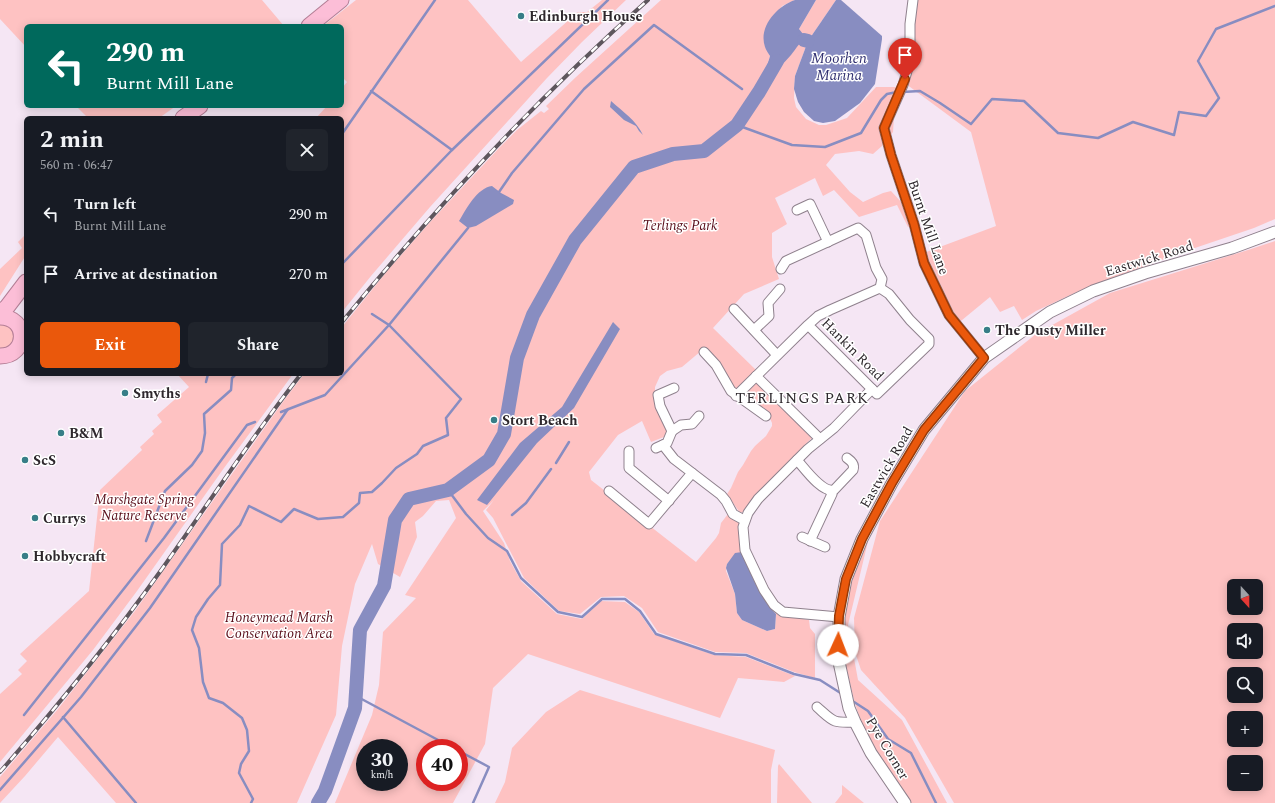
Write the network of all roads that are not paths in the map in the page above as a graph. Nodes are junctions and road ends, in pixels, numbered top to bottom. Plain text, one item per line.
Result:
1 (341, 0) edge
2 (913, 0) edge
3 (311, 24) edge
4 (197, 108) edge
5 (186, 116) edge
6 (798, 210) dead end
7 (1275, 232) edge
8 (828, 242) junction
9 (781, 268) dead end
10 (24, 285) edge
11 (24, 287) edge
12 (880, 288) junction
13 (780, 289) dead end
14 (734, 309) dead end
15 (0, 313) edge
16 (0, 317) edge
17 (808, 325) junction
18 (19, 326) junction
19 (754, 330) junction
20 (704, 352) dead end
21 (777, 355) junction
22 (3, 357) edge
23 (984, 358) junction
24 (756, 376) junction
25 (674, 388) dead end
26 (875, 391) junction
27 (736, 396) junction
28 (699, 416) dead end
29 (766, 416) dead end
30 (672, 431) junction
31 (820, 439) junction
32 (629, 451) dead end
33 (847, 458) dead end
34 (797, 460) junction
35 (692, 473) junction
36 (609, 491) dead end
37 (830, 491) junction
38 (669, 501) junction
39 (744, 520) junction
40 (825, 547) dead end
41 (839, 616) junction
42 (817, 707) dead end
43 (849, 708) joint
44 (855, 722) junction
45 (904, 803) edge

1 - 3 highway
2 - 23 street, Burnt Mill Lane
4 - 5 highway
6 - 8 street
7 - 23 street, Eastwick Road
8 - 9 street
8 - 12 street
10 - 15 highway
11 - 18 highway
12 - 17 street
12 - 26 street
13 - 19 street
14 - 19 street
16 - 18 highway
17 - 21 street
17 - 26 street, Hankin Road
18 - 22 highway
19 - 21 street
20 - 27 street
21 - 24 street
23 - 41 street, Eastwick Road
24 - 27 street
24 - 31 street
25 - 30 street
26 - 31 street
27 - 29 street
28 - 30 street
30 - 35 street
31 - 34 street
32 - 38 street
33 - 37 street
34 - 37 street
34 - 39 street
35 - 38 street
35 - 39 street
36 - 38 street
37 - 40 street
39 - 41 street
41 - 43 street, Eastwick Road
42 - 44 street
43 - 44 street, Pye Corner
44 - 45 street, Pye Corner

